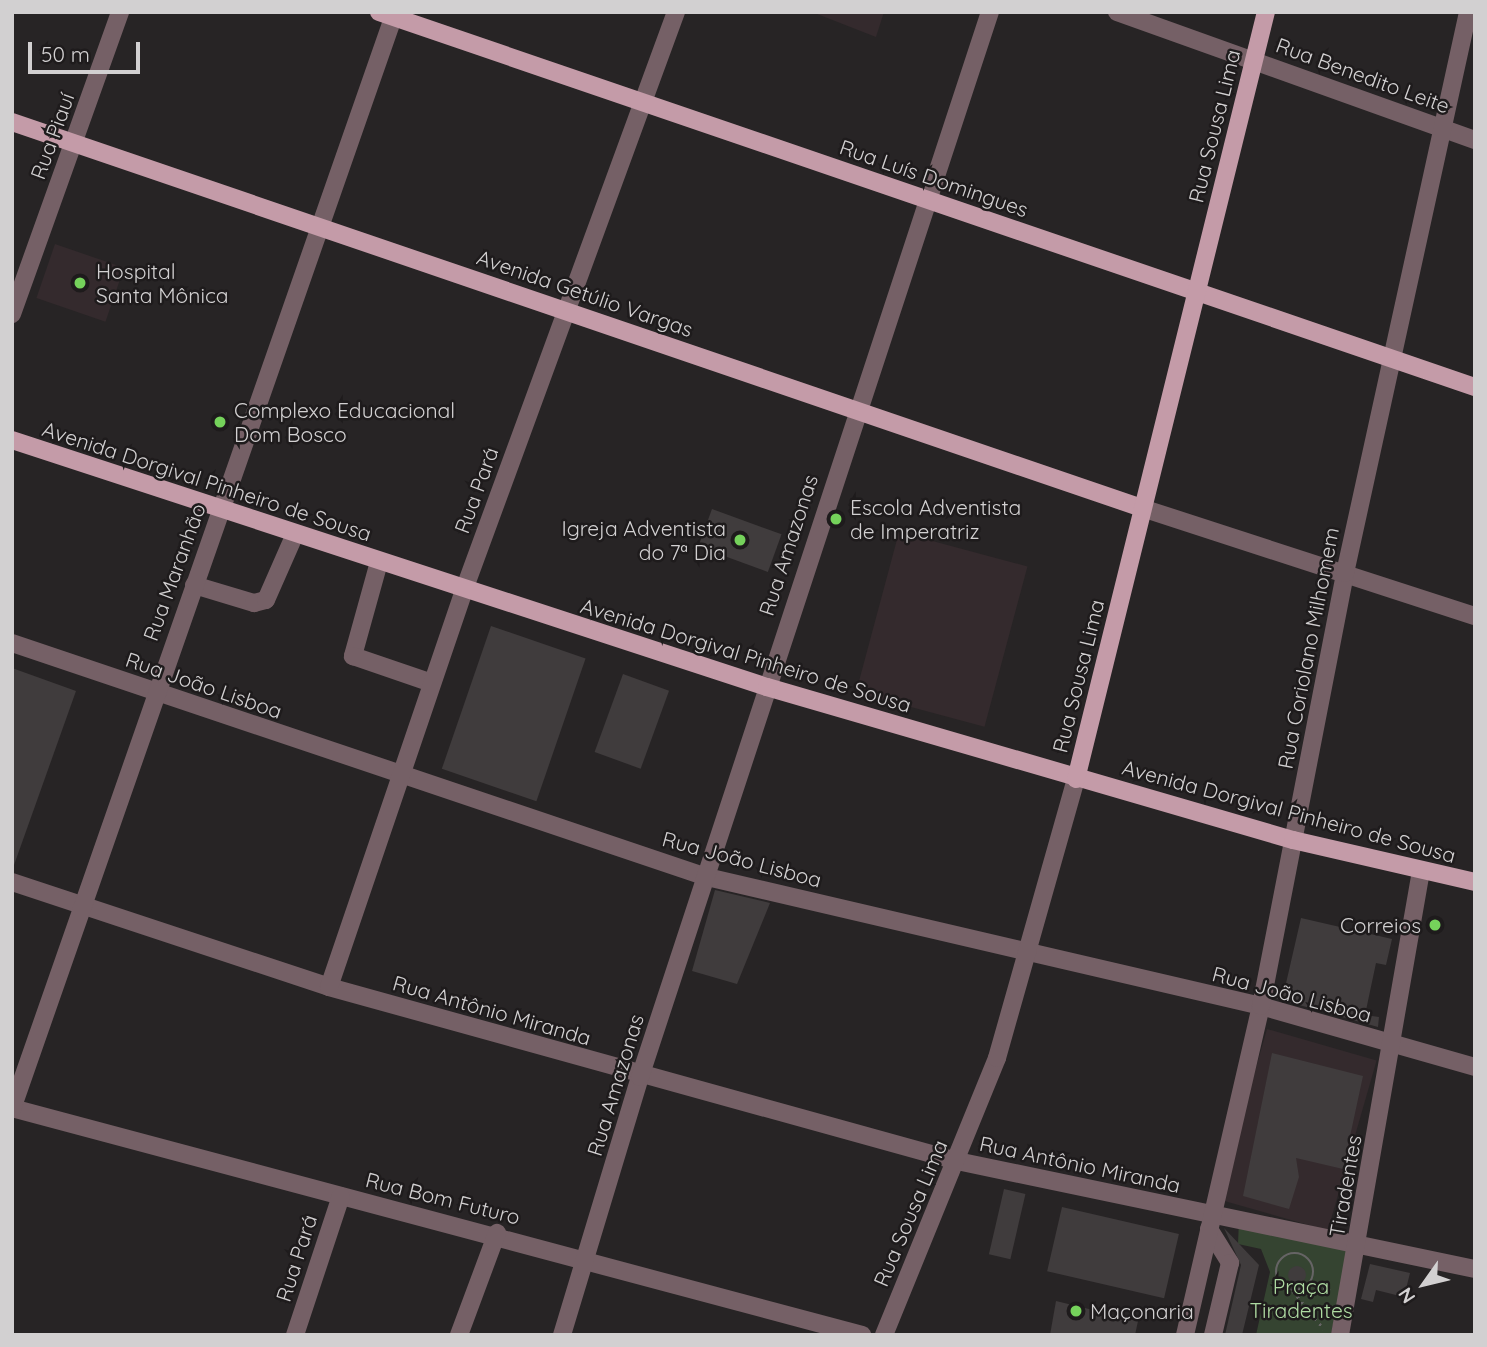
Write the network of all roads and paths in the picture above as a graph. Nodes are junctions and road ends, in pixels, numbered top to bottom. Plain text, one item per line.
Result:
1 (120, 12) edge
2 (676, 12) edge
3 (990, 12) edge
4 (1117, 12) edge
5 (1266, 12) edge
6 (1468, 12) edge
7 (389, 14) edge
8 (1254, 59) junction
9 (643, 99) junction
10 (12, 122) edge
11 (1442, 128) junction
12 (1475, 140) edge
13 (73, 143) junction
14 (928, 201) junction
15 (322, 225) junction
16 (1197, 294) junction
17 (566, 311) junction
18 (12, 314) edge
19 (1391, 359) junction
20 (1475, 387) edge
21 (855, 412) junction
22 (12, 440) edge
23 (1142, 508) junction
24 (222, 510) junction
25 (295, 534) junction
26 (379, 562) junction
27 (1345, 573) junction
28 (194, 585) junction
29 (464, 590) junction
30 (1475, 616) edge
31 (12, 643) edge
32 (432, 683) junction
33 (767, 687) junction
34 (154, 691) junction
35 (400, 778) junction
36 (1076, 779) junction
37 (1293, 840) junction
38 (1421, 871) junction
39 (707, 877) junction
40 (12, 882) edge
41 (1475, 882) edge
42 (83, 906) junction
43 (1030, 955) junction
44 (329, 987) junction
45 (1261, 1006) junction
46 (1392, 1045) junction
47 (1475, 1067) edge
48 (640, 1077) junction
49 (12, 1109) edge
50 (957, 1161) junction
51 (341, 1196) junction
52 (1211, 1221) junction
53 (497, 1233) junction
54 (1358, 1243) junction
55 (1310, 1249) dead end
56 (1304, 1256) junction
57 (585, 1260) junction
58 (1475, 1269) edge
59 (1310, 1284) junction
60 (1293, 1291) junction
61 (1339, 1293) dead end
62 (295, 1335) edge
63 (458, 1335) edge
64 (562, 1335) edge
65 (862, 1335) edge
66 (884, 1335) edge
67 (1185, 1335) edge
68 (1213, 1335) edge
69 (1329, 1335) edge
70 (1340, 1335) edge

1 - 13 street, Rua Piauí
2 - 9 street, Rua Pará
3 - 14 street, Rua Amazonas
4 - 8 street, Rua Benedito Leite
5 - 8 main road, Rua Sousa Lima
6 - 11 street, Rua Coriolano Milhomem
7 - 9 main road, Rua Luís Domingues
7 - 15 street, Rua Maranhão
8 - 11 street, Rua Benedito Leite
8 - 16 main road, Rua Sousa Lima
9 - 14 main road, Rua Luís Domingues
9 - 17 street, Rua Pará
10 - 13 main road, Avenida Getúlio Vargas
11 - 12 street, Rua Benedito Leite
11 - 19 street, Rua Coriolano Milhomem
13 - 15 main road, Avenida Getúlio Vargas
13 - 18 street, Rua Piauí
14 - 16 main road, Rua Luís Domingues
14 - 21 street, Rua Amazonas
15 - 17 main road, Avenida Getúlio Vargas
15 - 24 street, Rua Maranhão
16 - 19 main road, Rua Luís Domingues
16 - 23 main road, Rua Sousa Lima
17 - 21 main road, Avenida Getúlio Vargas
17 - 29 street, Rua Pará
19 - 20 main road, Rua Luís Domingues
19 - 27 street, Rua Coriolano Milhomem
21 - 23 main road, Avenida Getúlio Vargas
21 - 33 street, Rua Amazonas
22 - 24 main road, Avenida Dorgival Pinheiro de Sousa
23 - 27 street
23 - 36 main road, Rua Sousa Lima
24 - 25 main road, Avenida Dorgival Pinheiro de Sousa
24 - 28 street, Rua Maranhão
25 - 26 main road, Avenida Dorgival Pinheiro de Sousa
25 - 28 street
26 - 29 main road, Avenida Dorgival Pinheiro de Sousa
26 - 32 street
27 - 30 street
27 - 37 street, Rua Coriolano Milhomem
28 - 34 street, Rua Maranhão
29 - 32 street, Rua Pará
29 - 33 main road, Avenida Dorgival Pinheiro de Sousa
31 - 34 street, Rua João Lisboa
32 - 35 street, Rua Pará
33 - 36 main road, Avenida Dorgival Pinheiro de Sousa
33 - 39 street, Rua Amazonas
34 - 35 street, Rua João Lisboa
34 - 42 street, Rua Maranhão
35 - 39 street, Rua João Lisboa
35 - 44 street, Rua Pará
36 - 37 main road, Avenida Dorgival Pinheiro de Sousa
36 - 43 street, Rua Sousa Lima
37 - 38 main road, Avenida Dorgival Pinheiro de Sousa
37 - 45 street, Rua Coriolano Milhomem
38 - 41 main road, Avenida Dorgival Pinheiro de Sousa
38 - 46 street, Tiradentes
39 - 43 street, Rua João Lisboa
39 - 48 street, Rua Amazonas
40 - 42 street, Rua Antônio Miranda
42 - 44 street, Rua Antônio Miranda
42 - 49 street, Rua Maranhão
43 - 45 street, Rua João Lisboa
43 - 50 street, Rua Sousa Lima
44 - 48 street, Rua Antônio Miranda
45 - 46 street, Rua João Lisboa
45 - 52 street, Rua Coriolano Milhomem
46 - 47 street, Rua João Lisboa
46 - 54 street, Tiradentes
48 - 50 street, Rua Antônio Miranda
48 - 57 street, Rua Amazonas
49 - 51 street, Rua Bom Futuro
50 - 52 street, Rua Antônio Miranda
50 - 66 street, Rua Sousa Lima
51 - 53 street, Rua Bom Futuro
51 - 62 street, Rua Pará
52 - 54 street, Rua Antônio Miranda
52 - 67 street, Rua Coriolano Milhomem
52 - 68 street
53 - 57 street, Rua Bom Futuro
53 - 63 street
54 - 58 street, Rua Antônio Miranda
54 - 70 street, Tiradentes
55 - 56 path
56 - 59 path
56 - 60 path
57 - 64 street, Rua Amazonas
57 - 65 street, Rua Bom Futuro
59 - 60 path
59 - 61 path
60 - 69 path

